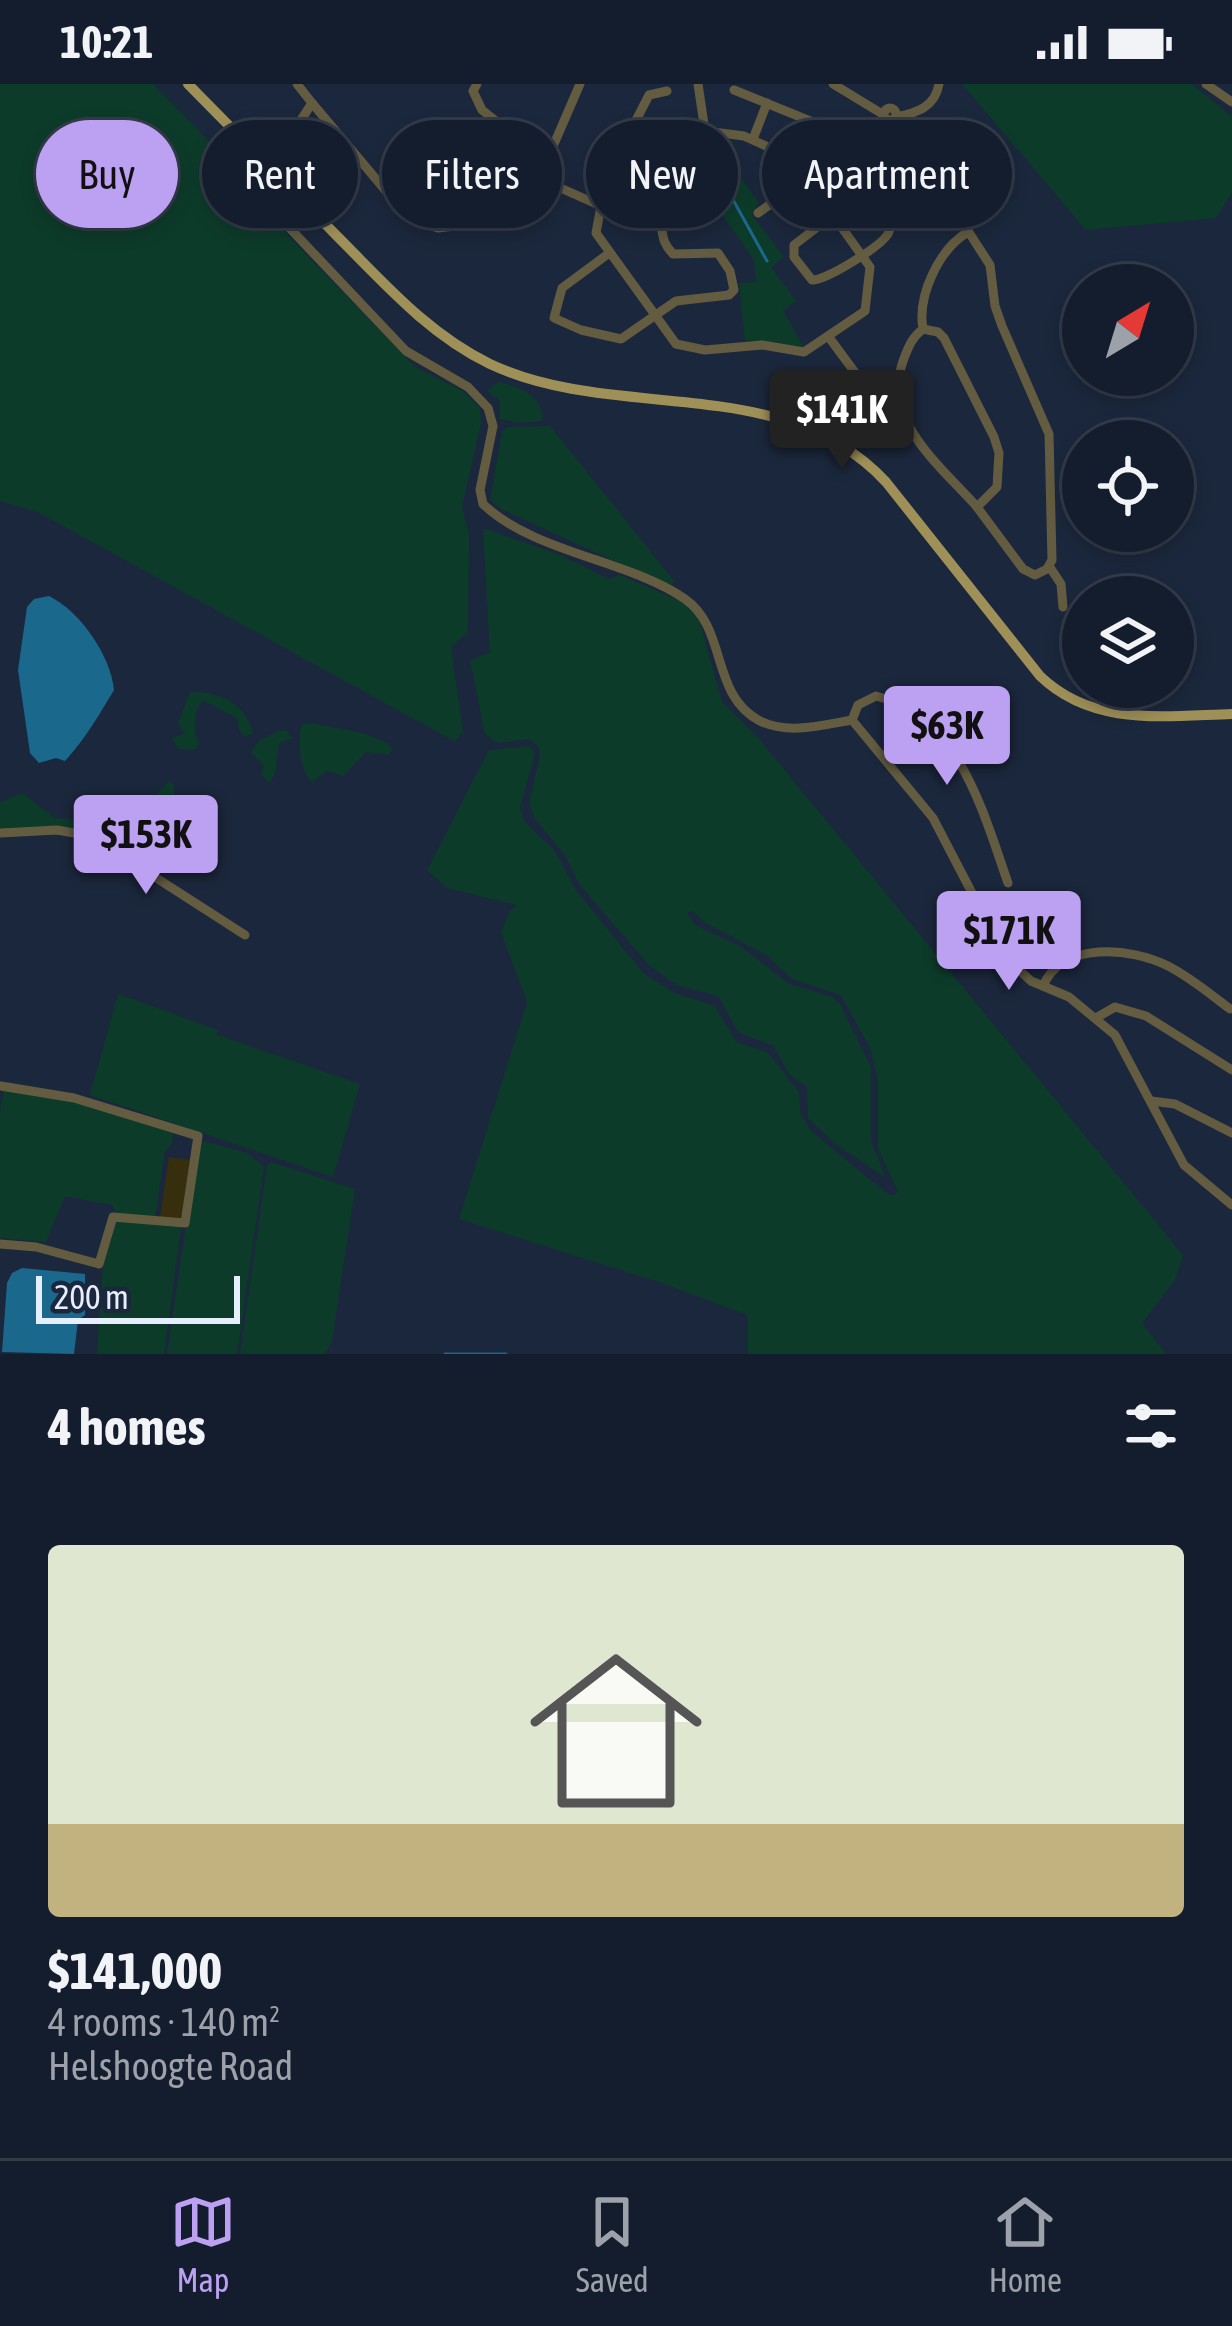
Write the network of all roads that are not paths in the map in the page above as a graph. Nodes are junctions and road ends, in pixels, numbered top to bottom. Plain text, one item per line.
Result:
1 (188, 84) edge
2 (297, 84) edge
3 (477, 84) edge
4 (580, 84) edge
5 (698, 84) edge
6 (833, 84) edge
7 (939, 84) edge
8 (1206, 84) edge
9 (734, 90) dead end
10 (667, 91) dead end
11 (1232, 102) edge
12 (312, 103) junction
13 (767, 103) junction
14 (224, 120) edge
15 (297, 120) edge
16 (638, 120) edge
17 (703, 120) edge
18 (891, 120) tunnel mouth
19 (902, 120) edge
20 (562, 124) edge
21 (738, 136) edge
22 (753, 139) junction
23 (762, 143) edge
24 (762, 210) edge
25 (758, 213) dead end
26 (288, 228) edge
27 (330, 228) edge
28 (597, 228) edge
29 (660, 228) edge
30 (816, 228) edge
31 (842, 228) edge
32 (965, 228) edge
33 (968, 232) junction
34 (608, 254) junction
35 (861, 254) junction
36 (654, 316) junction
37 (923, 329) junction
38 (828, 337) junction
39 (862, 382) dead end
40 (977, 507) junction
41 (1049, 566) junction
42 (1062, 596) edge
43 (1232, 714) edge
44 (852, 720) junction
45 (0, 832) edge
46 (1008, 883) dead end
47 (245, 935) dead end
48 (1043, 986) junction
49 (1230, 1009) edge
50 (1096, 1018) junction
51 (1232, 1070) edge
52 (0, 1087) edge
53 (1150, 1101) junction
54 (1232, 1133) edge
55 (1232, 1205) edge
56 (0, 1244) edge

1 - 14 main road
2 - 12 street
3 - 12 street
4 - 20 street
5 - 17 street
6 - 18 street
7 - 19 street
8 - 11 street
9 - 13 street
10 - 16 street
12 - 15 street
13 - 22 street
13 - 35 street
21 - 22 street
22 - 23 street
24 - 25 street
26 - 44 street
27 - 43 main road
28 - 34 street
29 - 36 street
30 - 35 street
31 - 35 street
32 - 33 street
33 - 37 street
33 - 41 street
34 - 36 street
34 - 36 street
35 - 38 street
36 - 38 street
37 - 40 street
37 - 40 street
38 - 39 street
40 - 41 street
41 - 42 street
44 - 46 street
44 - 48 street
45 - 47 street
48 - 49 street
48 - 50 street
50 - 51 street
50 - 53 street
52 - 56 street
53 - 54 street
53 - 55 street

